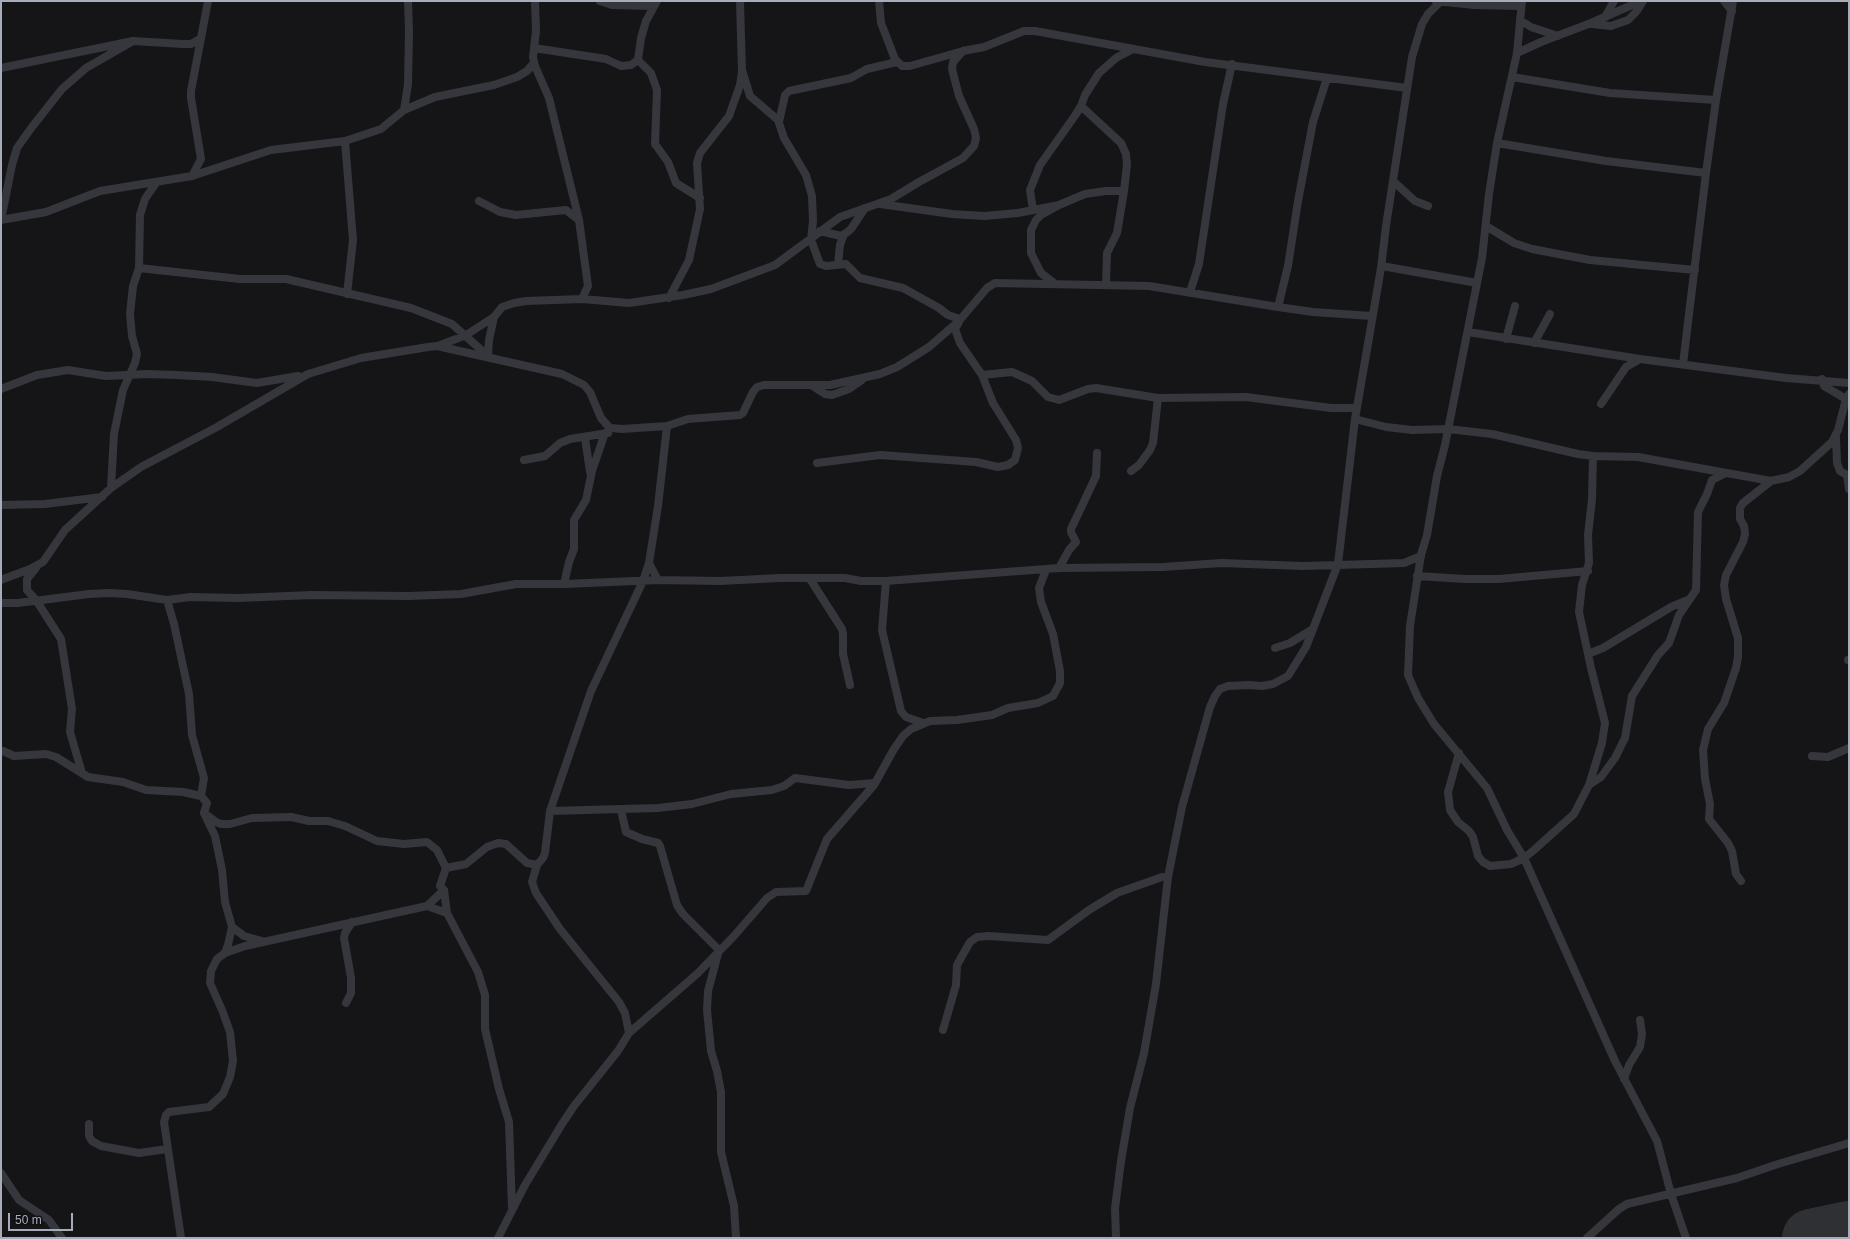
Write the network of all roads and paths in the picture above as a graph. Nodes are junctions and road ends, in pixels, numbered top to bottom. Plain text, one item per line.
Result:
1 (208, 1) edge
2 (408, 1) edge
3 (535, 1) edge
4 (600, 1) edge
5 (740, 1) edge
6 (879, 1) edge
7 (1438, 1) edge
8 (1614, 1) edge
9 (1642, 1) edge
10 (1724, 1) edge
11 (1733, 1) edge
12 (1522, 3) edge
13 (656, 4) edge
14 (1732, 11) junction
15 (1606, 17) junction
16 (1520, 20) junction
17 (1591, 24) junction
18 (1558, 36) junction
19 (200, 39) junction
20 (133, 40) junction
21 (534, 48) junction
22 (1132, 50) junction
23 (963, 51) junction
24 (1517, 53) junction
25 (638, 60) junction
26 (897, 62) junction
27 (534, 63) junction
28 (1232, 64) junction
29 (1, 68) edge
30 (742, 70) junction
31 (1512, 77) junction
32 (1327, 78) junction
33 (1407, 88) junction
34 (1716, 100) junction
35 (1081, 106) junction
36 (404, 110) junction
37 (779, 122) junction
38 (345, 141) junction
39 (1497, 143) junction
40 (1706, 174) junction
41 (192, 176) junction
42 (1393, 181) junction
43 (156, 183) junction
44 (1124, 191) junction
45 (700, 198) junction
46 (479, 201) dead end
47 (878, 204) junction
48 (1059, 204) junction
49 (1428, 206) dead end
50 (865, 208) junction
51 (1033, 210) junction
52 (1, 220) edge
53 (579, 220) junction
54 (1486, 226) junction
55 (820, 232) junction
56 (844, 234) junction
57 (811, 240) junction
58 (838, 264) junction
59 (1382, 266) junction
60 (139, 268) junction
61 (1695, 270) junction
62 (1478, 283) junction
63 (1054, 284) junction
64 (1106, 284) junction
65 (588, 286) junction
66 (1190, 292) junction
67 (347, 294) junction
68 (669, 298) junction
69 (582, 299) junction
70 (599, 301) junction
71 (1515, 306) dead end
72 (1278, 308) junction
73 (1550, 314) dead end
74 (1372, 316) junction
75 (494, 317) junction
76 (960, 320) junction
77 (1468, 332) junction
78 (466, 335) junction
79 (1506, 339) junction
80 (1534, 343) junction
81 (437, 346) junction
82 (489, 357) junction
83 (1640, 359) junction
84 (136, 360) junction
85 (1683, 364) junction
86 (148, 374) junction
87 (308, 374) junction
88 (131, 375) junction
89 (982, 375) junction
90 (1822, 380) junction
91 (1849, 383) edge
92 (1, 389) edge
93 (1847, 397) edge
94 (1158, 398) junction
95 (1601, 404) dead end
96 (1357, 408) junction
97 (1355, 419) junction
98 (667, 426) junction
99 (622, 429) junction
100 (1448, 429) junction
101 (605, 433) junction
102 (1836, 436) junction
103 (585, 438) junction
104 (1097, 453) dead end
105 (1593, 456) junction
106 (524, 460) dead end
107 (817, 463) dead end
108 (1131, 471) dead end
109 (1725, 474) junction
110 (1848, 474) edge
111 (591, 476) junction
112 (1771, 482) junction
113 (111, 488) junction
114 (1849, 489) edge
115 (103, 497) junction
116 (1, 505) edge
117 (1422, 556) junction
118 (649, 563) junction
119 (1338, 564) junction
120 (38, 565) junction
121 (1059, 568) junction
122 (1046, 570) junction
123 (1588, 571) junction
124 (1417, 576) junction
125 (810, 579) junction
126 (1, 580) edge
127 (658, 580) junction
128 (643, 581) junction
129 (886, 581) junction
130 (564, 584) junction
131 (1690, 599) junction
132 (36, 600) junction
133 (167, 600) junction
134 (1, 603) edge
135 (1313, 629) junction
136 (1275, 648) dead end
137 (1588, 654) junction
138 (850, 685) dead end
139 (923, 723) junction
140 (1849, 748) edge
141 (3, 751) dead end
142 (1459, 753) junction
143 (1812, 756) dead end
144 (82, 773) junction
145 (875, 783) junction
146 (1589, 785) junction
147 (201, 796) junction
148 (621, 810) junction
149 (550, 811) junction
150 (204, 812) junction
151 (1524, 858) junction
152 (537, 865) junction
153 (446, 868) junction
154 (1168, 877) junction
155 (1741, 881) dead end
156 (444, 890) junction
157 (426, 906) junction
158 (447, 913) junction
159 (352, 922) junction
160 (232, 927) junction
161 (265, 942) junction
162 (719, 950) junction
163 (225, 952) junction
164 (346, 1003) dead end
165 (1640, 1020) dead end
166 (943, 1030) dead end
167 (629, 1033) junction
168 (1624, 1079) junction
169 (89, 1124) dead end
170 (1849, 1143) edge
171 (167, 1149) junction
172 (1, 1173) edge
173 (1671, 1194) junction
174 (512, 1209) junction
175 (62, 1238) edge
176 (181, 1238) edge
177 (498, 1238) edge
178 (736, 1238) edge
179 (1116, 1238) edge
180 (1588, 1238) edge
181 (1686, 1238) edge

1 - 19 street
2 - 36 street
3 - 21 street
4 - 13 street
5 - 30 street
6 - 26 street
7 - 12 street
7 - 33 street
8 - 15 street
9 - 15 street
9 - 17 street
10 - 14 street
11 - 14 street
12 - 16 street
13 - 25 street
14 - 34 street
15 - 17 street
16 - 18 street
16 - 24 street
17 - 18 street
18 - 24 street
19 - 20 street
19 - 41 street
20 - 29 street
20 - 52 street
21 - 25 street
21 - 27 street
22 - 23 street
22 - 28 street
22 - 35 street
23 - 26 street
23 - 47 street
24 - 31 street
25 - 45 street
26 - 37 street
27 - 36 street
27 - 53 street
28 - 32 street
28 - 66 street
30 - 37 street
30 - 45 street
31 - 34 street
31 - 39 street
32 - 33 street
32 - 72 street
33 - 42 street
34 - 40 street
35 - 44 street
35 - 51 street
36 - 38 street
37 - 57 street
38 - 41 street
38 - 67 street
39 - 40 street
39 - 54 street
40 - 61 street
41 - 43 street
42 - 49 street
42 - 59 street
43 - 52 street
43 - 60 street
44 - 48 street
44 - 64 street
45 - 68 street
46 - 53 street
47 - 50 street
47 - 51 street
48 - 51 street
48 - 63 street
50 - 55 street
50 - 56 street
53 - 65 street
54 - 61 street
54 - 62 street
55 - 56 street
55 - 57 street
56 - 58 street
57 - 58 street
57 - 68 street
58 - 76 street
59 - 62 street
59 - 74 street
60 - 67 street
60 - 84 street
61 - 85 street
62 - 77 street
63 - 64 street
63 - 76 street
64 - 66 street
65 - 69 street
65 - 70 street
66 - 72 street
67 - 78 street
68 - 70 street
69 - 70 street
69 - 75 street
71 - 79 street
72 - 74 street
73 - 80 street
74 - 96 street
75 - 78 street
75 - 82 street
76 - 89 street
76 - 98 street
77 - 79 street
77 - 100 street
78 - 81 street
78 - 82 street
79 - 80 street
80 - 83 street
81 - 82 street
81 - 87 street
82 - 99 street
83 - 85 street
83 - 95 street
84 - 86 street
84 - 88 street
85 - 90 street
86 - 87 street
86 - 88 street
87 - 113 street
88 - 92 street
88 - 113 street
89 - 94 street
89 - 107 street
90 - 91 street
90 - 93 street
93 - 102 street
94 - 96 street
94 - 108 street
96 - 97 street
97 - 100 street
97 - 119 street
98 - 99 street
98 - 118 street
99 - 101 street
100 - 105 street
100 - 117 street
101 - 103 street
101 - 111 street
102 - 110 street
102 - 112 street
103 - 106 street
103 - 111 street
104 - 121 street
105 - 109 street
105 - 123 street
109 - 112 street
109 - 131 street
110 - 114 street
111 - 130 street
112 - 155 street
113 - 115 street
115 - 116 street
115 - 120 street
117 - 119 street
117 - 124 street
118 - 127 street
118 - 128 street
119 - 121 street
119 - 135 street
120 - 126 street
120 - 132 street
121 - 122 street
122 - 129 street
122 - 139 street
123 - 124 street
123 - 137 street
124 - 142 street
125 - 127 street
125 - 129 street
125 - 138 street
127 - 128 street
128 - 130 street
128 - 149 street
129 - 139 street
130 - 133 street
131 - 137 street
131 - 146 street
132 - 133 street
132 - 134 street
132 - 144 street
133 - 147 street
135 - 136 street
135 - 154 street
137 - 146 street
139 - 145 street
140 - 143 street
141 - 144 street
142 - 151 street
142 - 151 street
144 - 147 street
145 - 148 street
145 - 162 street
146 - 151 street
147 - 150 street
148 - 149 street
148 - 162 street
149 - 152 street
150 - 153 street
150 - 160 street
151 - 168 street
152 - 153 street
152 - 167 street
153 - 156 street
154 - 166 street
154 - 179 street
156 - 157 street
156 - 158 street
157 - 158 street
157 - 159 street
158 - 174 street
159 - 161 street
159 - 164 street
160 - 161 street
160 - 163 street
161 - 163 street
162 - 167 street
162 - 178 street
163 - 171 street
165 - 168 street
167 - 174 street
168 - 173 street
169 - 171 street
170 - 173 street
171 - 176 street
172 - 175 street
173 - 180 street
173 - 181 street
174 - 177 street

